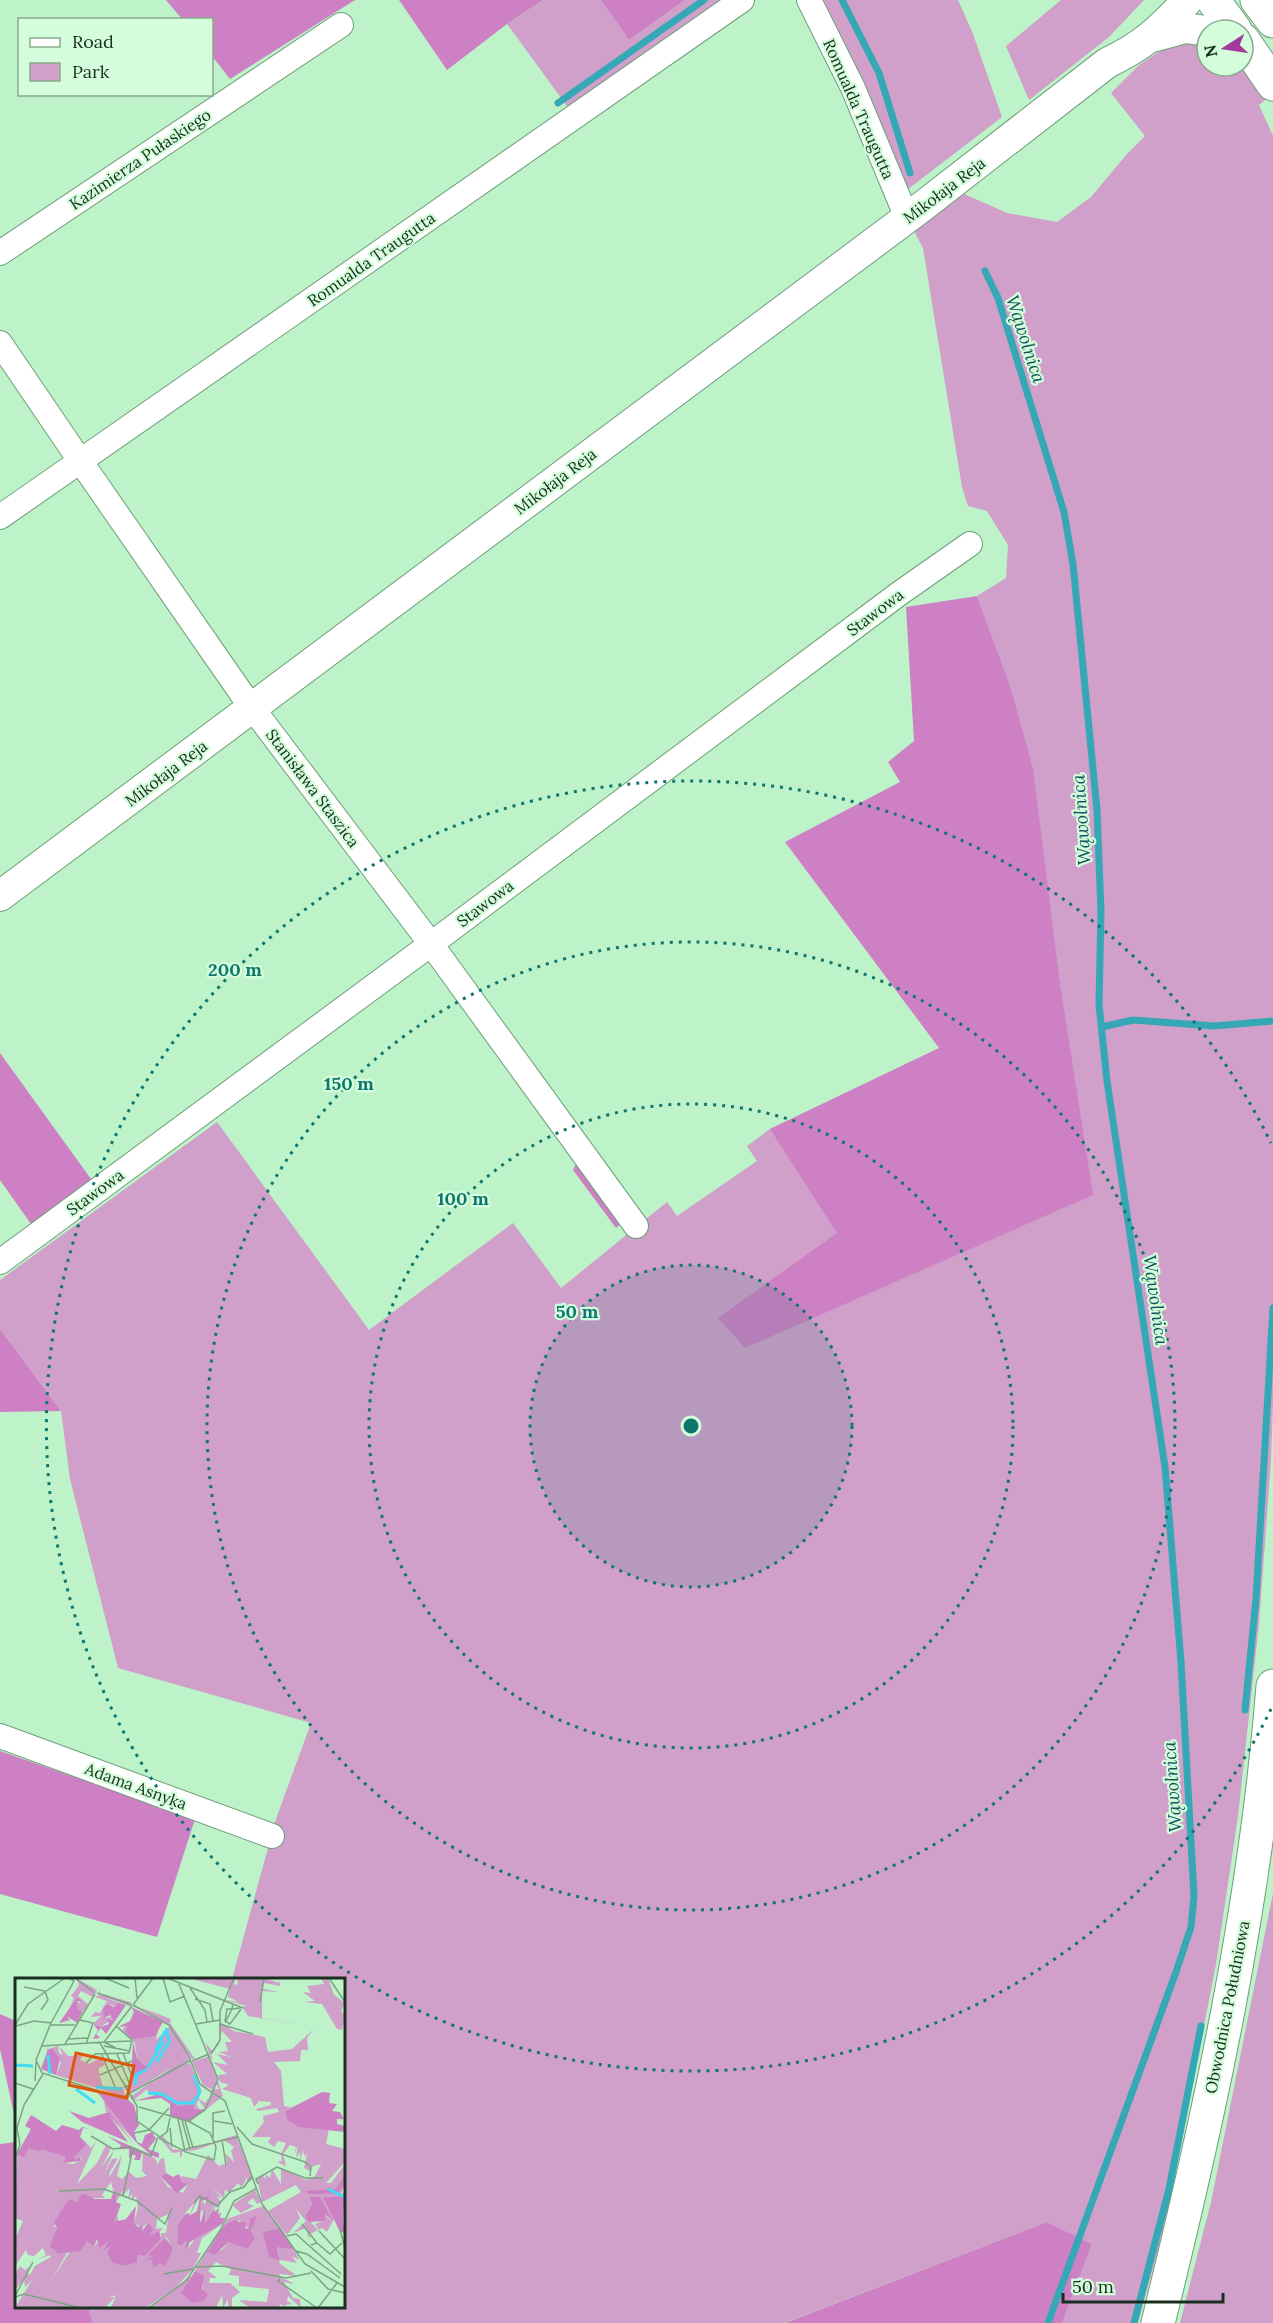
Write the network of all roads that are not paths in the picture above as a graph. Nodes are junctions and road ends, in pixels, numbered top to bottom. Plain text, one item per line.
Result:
1 (742, 0) edge
2 (809, 0) edge
3 (1162, 0) edge
4 (1188, 0) edge
5 (1213, 0) edge
6 (1257, 0) edge
7 (1266, 0) edge
8 (1226, 18) edge
9 (1273, 20) edge
10 (341, 25) dead end
11 (1195, 29) edge
12 (1152, 37) junction
13 (1255, 58) edge
14 (1107, 63) junction
15 (1273, 84) edge
16 (907, 218) junction
17 (0, 253) edge
18 (0, 343) edge
19 (81, 462) junction
20 (0, 517) edge
21 (970, 544) dead end
22 (252, 707) junction
23 (0, 896) edge
24 (431, 944) junction
25 (636, 1226) dead end
26 (0, 1262) edge
27 (1273, 1686) edge
28 (0, 1736) edge
29 (272, 1836) dead end
30 (1158, 2323) edge

1 - 19 street, Romualda Traugutta
2 - 16 street, Romualda Traugutta
3 - 14 street, Mikołaja Reja
4 - 12 street, Mikołaja Reja
5 - 8 main road
6 - 9 main road
7 - 9 street
10 - 17 street, Kazimierza Pułaskiego
11 - 12 street
12 - 14 street, Mikołaja Reja
13 - 15 main road
14 - 16 street, Mikołaja Reja
16 - 22 street, Mikołaja Reja
18 - 19 street, Stanisława Staszica
19 - 20 street, Romualda Traugutta
19 - 22 street, Stanisława Staszica
21 - 24 street, Stawowa
22 - 23 street, Mikołaja Reja
22 - 24 street, Stanisława Staszica
24 - 25 street, Stanisława Staszica
24 - 26 street, Stawowa
27 - 30 main road, Obwodnica Południowa
28 - 29 street, Adama Asnyka

